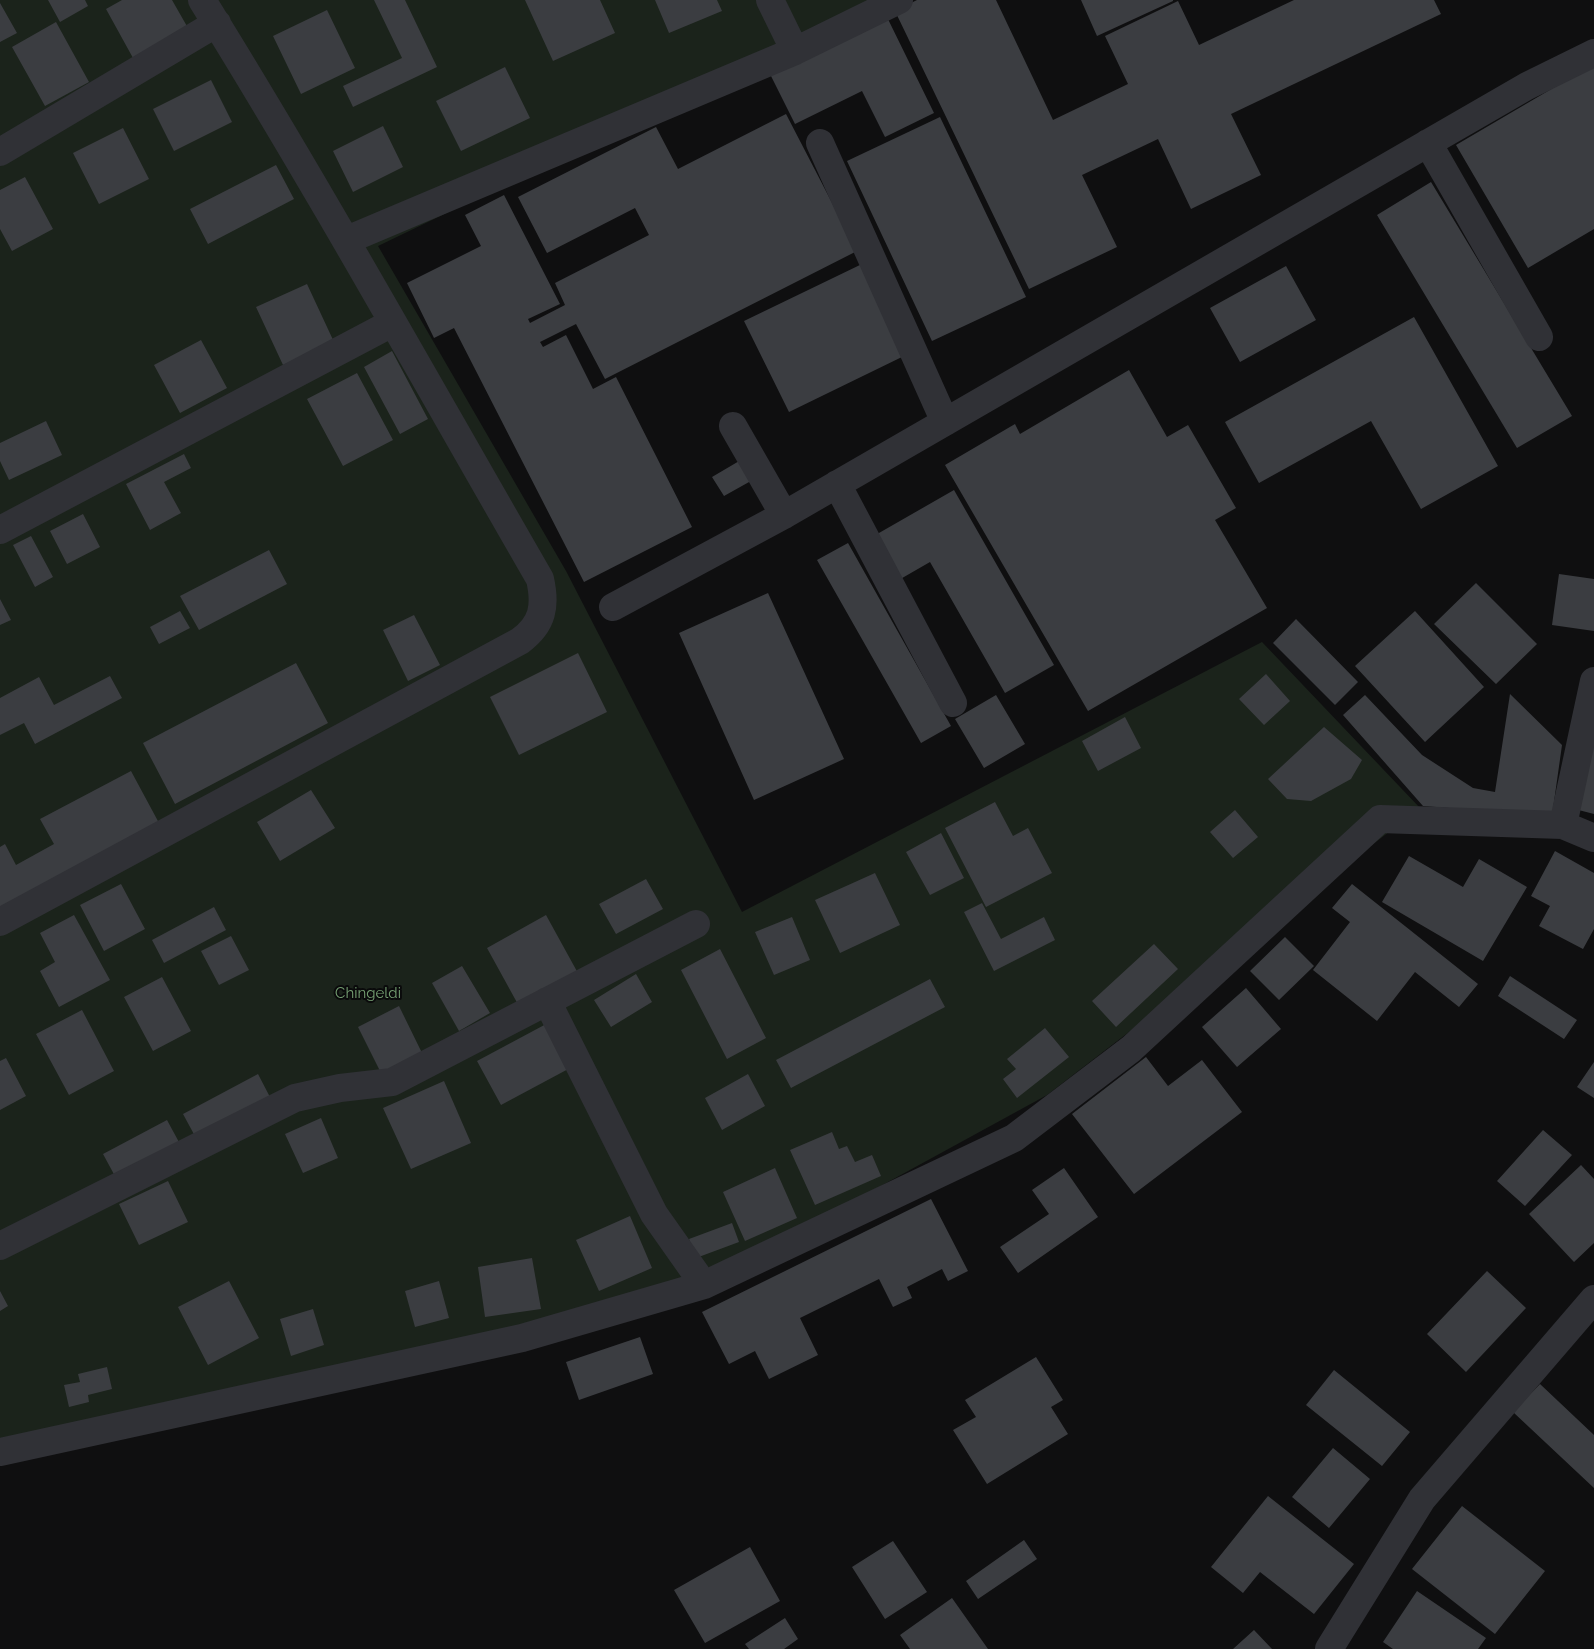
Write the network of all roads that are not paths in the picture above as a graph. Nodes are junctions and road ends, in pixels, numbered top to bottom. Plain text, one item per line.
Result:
1 (202, 0) edge
2 (770, 0) edge
3 (899, 0) edge
4 (217, 23) junction
5 (795, 51) junction
6 (1594, 53) edge
7 (820, 143) dead end
8 (1428, 143) junction
9 (0, 152) edge
10 (347, 240) junction
11 (392, 324) junction
12 (1540, 337) dead end
13 (945, 422) junction
14 (733, 426) dead end
15 (837, 484) junction
16 (784, 515) junction
17 (0, 530) edge
18 (613, 607) dead end
19 (1594, 681) edge
20 (953, 703) dead end
21 (1563, 825) junction
22 (1594, 838) edge
23 (0, 922) edge
24 (696, 924) dead end
25 (547, 1001) junction
26 (0, 1246) edge
27 (704, 1285) junction
28 (1594, 1299) edge
29 (0, 1452) edge
30 (1330, 1649) edge

1 - 4 street
2 - 5 street
3 - 5 street
4 - 9 street
4 - 10 street
5 - 10 street
6 - 8 street
7 - 13 street
8 - 12 street
8 - 13 street
10 - 11 street
11 - 17 street
11 - 23 street
13 - 15 street
14 - 16 street
15 - 16 street
15 - 20 street
16 - 18 street
19 - 21 street
21 - 22 street
21 - 27 street
24 - 25 street
25 - 26 street
25 - 27 street
27 - 29 street
28 - 30 street

